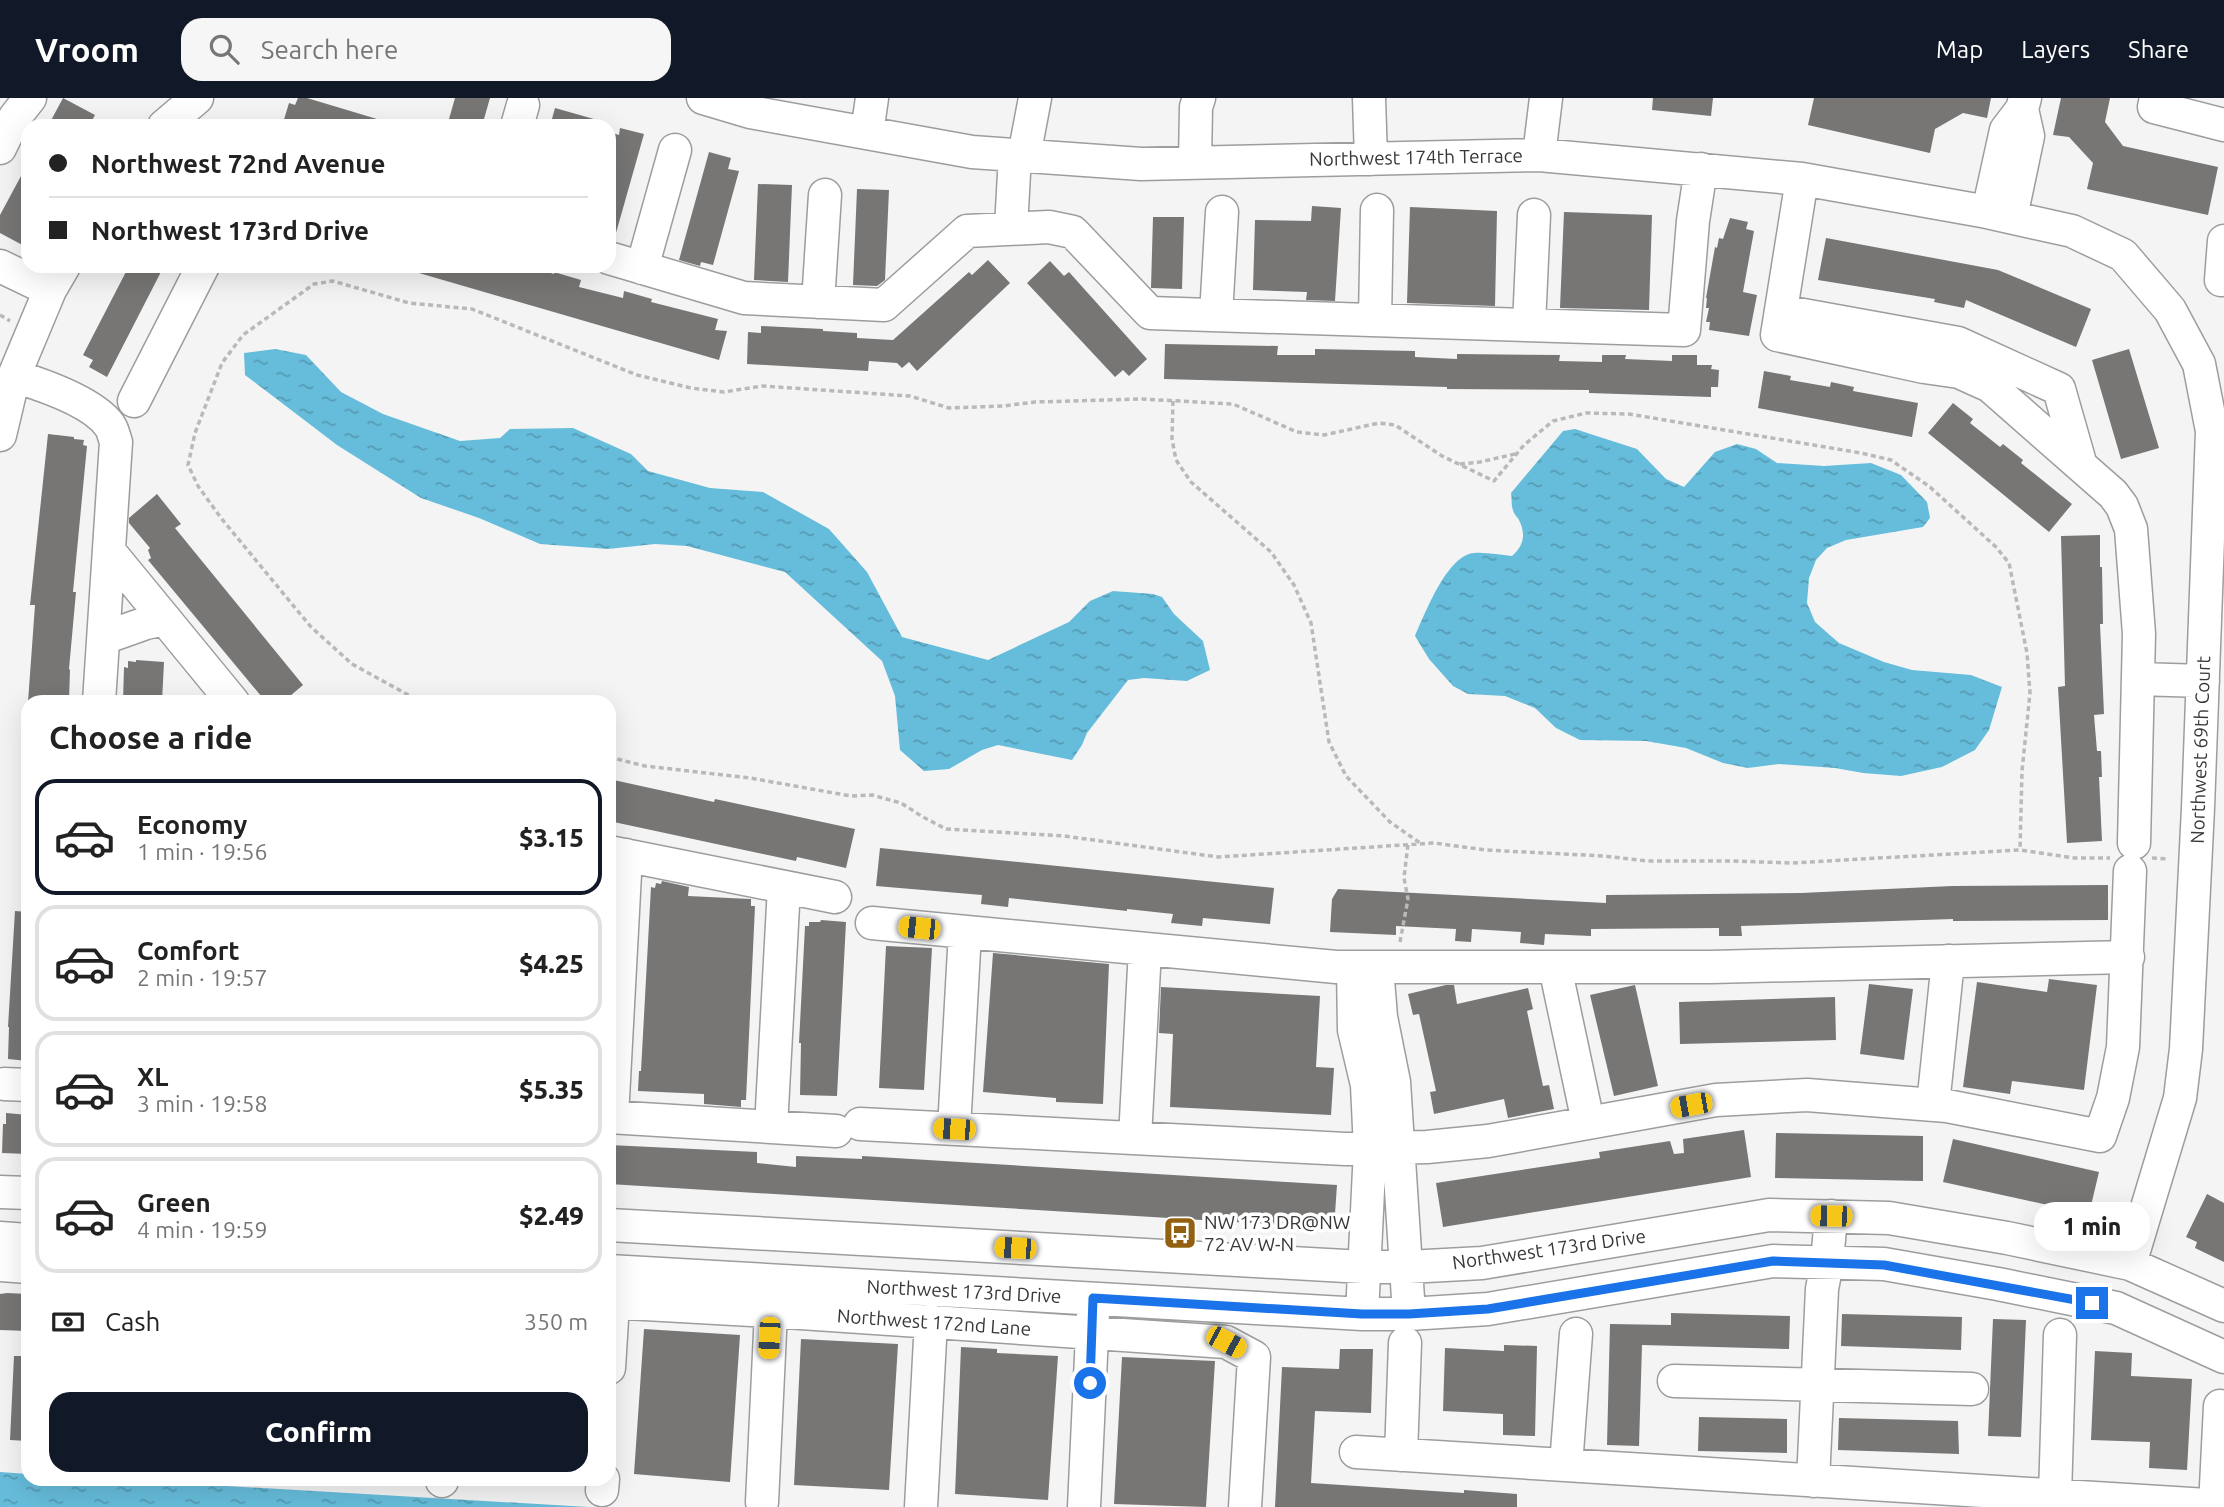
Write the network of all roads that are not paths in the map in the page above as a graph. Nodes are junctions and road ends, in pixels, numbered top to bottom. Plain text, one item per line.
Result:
1 (30, 98) edge
2 (197, 98) edge
3 (704, 98) edge
4 (872, 98) edge
5 (1035, 98) edge
6 (1199, 98) edge
7 (1369, 98) edge
8 (1546, 98) edge
9 (2156, 98) edge
10 (2024, 103) edge
11 (172, 119) edge
12 (2224, 125) edge
13 (867, 133) junction
14 (0, 148) edge
15 (675, 150) dead end
16 (1539, 155) junction
17 (1024, 156) junction
18 (1371, 159) junction
19 (1195, 162) junction
20 (1700, 169) junction
21 (1802, 179) junction
22 (825, 195) dead end
23 (1377, 210) dead end
24 (1222, 212) dead end
25 (1534, 215) dead end
26 (1999, 215) junction
27 (1021, 228) junction
28 (2224, 241) edge
29 (2123, 255) joint
30 (616, 260) edge
31 (0, 266) edge
32 (642, 268) junction
33 (21, 270) edge
34 (33, 273) edge
35 (198, 273) edge
36 (57, 278) edge
37 (2221, 280) dead end
38 (818, 302) junction
39 (1781, 311) junction
40 (1216, 315) junction
41 (1375, 320) junction
42 (1529, 325) junction
43 (14, 376) junction
44 (134, 401) dead end
45 (0, 435) edge
46 (2081, 466) junction
47 (109, 551) junction
48 (165, 619) junction
49 (104, 638) junction
50 (2138, 679) junction
51 (2203, 681) junction
52 (100, 695) edge
53 (227, 695) edge
54 (2211, 822) edge
55 (618, 854) edge
56 (784, 887) junction
57 (835, 897) dead end
58 (616, 918) edge
59 (872, 923) dead end
60 (965, 932) junction
61 (1145, 949) junction
62 (2128, 957) junction
63 (1948, 961) junction
64 (1555, 967) junction
65 (1375, 968) junction
66 (1933, 1105) junction
67 (616, 1117) edge
68 (1588, 1122) junction
69 (771, 1127) junction
70 (954, 1129) junction
71 (1135, 1138) junction
72 (1384, 1148) junction
73 (0, 1192) edge
74 (21, 1193) edge
75 (1831, 1216) junction
76 (616, 1225) edge
77 (0, 1238) edge
78 (21, 1240) edge
79 (1096, 1252) junction
80 (1827, 1263) junction
81 (2130, 1264) junction
82 (0, 1265) edge
83 (21, 1266) edge
84 (1363, 1267) junction
85 (1408, 1268) junction
86 (616, 1271) edge
87 (1093, 1298) junction
88 (616, 1302) edge
89 (2224, 1306) edge
90 (771, 1311) junction
91 (1362, 1314) junction
92 (931, 1321) junction
93 (1407, 1329) junction
94 (1093, 1334) junction
95 (1576, 1334) dead end
96 (2060, 1335) dead end
97 (2224, 1357) edge
98 (1674, 1381) dead end
99 (1819, 1384) junction
100 (1972, 1389) dead end
101 (2220, 1406) dead end
102 (1356, 1452) dead end
103 (1401, 1455) junction
104 (1566, 1465) junction
105 (1813, 1480) junction
106 (2055, 1495) junction
107 (762, 1502) dead end
108 (2219, 1506) edge
109 (921, 1507) edge
110 (1084, 1507) edge
111 (1245, 1507) edge

1 - 14 street
2 - 11 street
3 - 13 street, Northwest 174th Terrace
4 - 13 street
5 - 17 street
6 - 19 street
7 - 18 street
8 - 16 street
9 - 12 street
10 - 26 street
13 - 17 street, Northwest 174th Terrace
15 - 32 street
16 - 18 street, Northwest 174th Terrace
16 - 20 street, Northwest 174th Terrace
17 - 19 street, Northwest 174th Terrace
17 - 27 street
18 - 19 street, Northwest 174th Terrace
20 - 21 street, Northwest 174th Terrace
20 - 42 street
21 - 26 street, Northwest 174th Terrace
21 - 39 street
22 - 38 street
23 - 41 street
24 - 40 street
25 - 42 street
26 - 29 street, Northwest 174th Terrace
27 - 38 street
27 - 40 street
28 - 37 street
29 - 51 street, Northwest 69th Court
30 - 32 street
31 - 33 street
32 - 38 street
34 - 36 street
35 - 44 street
36 - 43 street
39 - 46 street
39 - 46 street
40 - 41 street
41 - 42 street
43 - 45 street
43 - 47 street
46 - 50 street
47 - 48 street
47 - 49 street
48 - 49 street
48 - 53 street
49 - 52 street
50 - 51 street
50 - 62 street
51 - 54 street, Northwest 69th Court
54 - 81 street, Northwest 69th Court
55 - 56 street
55 - 58 street
56 - 57 street
56 - 69 street
59 - 60 street
60 - 61 street
60 - 70 street
61 - 65 street
61 - 71 street
62 - 63 street
62 - 66 street
63 - 64 street
63 - 66 street
64 - 65 street
64 - 68 street
65 - 72 street
66 - 68 street
67 - 69 street
68 - 72 street
69 - 70 street
70 - 71 street
71 - 72 street
72 - 84 street
72 - 85 street
73 - 74 street
75 - 80 street
75 - 81 street, Northwest 173rd Drive
75 - 85 street, Northwest 173rd Drive
76 - 79 street, Northwest 173rd Drive
77 - 78 street
79 - 84 street, Northwest 173rd Drive
79 - 87 street
80 - 93 street, Northwest 173rd Drive
80 - 97 street, Northwest 173rd Drive
80 - 99 street
81 - 89 street, Northwest 173rd Drive
82 - 83 street
84 - 85 street, Northwest 173rd Drive
84 - 91 street
85 - 93 street
86 - 87 street, Northwest 173rd Drive
87 - 91 street, Northwest 173rd Drive
87 - 94 street
88 - 90 street, Northwest 172nd Lane
90 - 92 street, Northwest 172nd Lane
90 - 107 street
91 - 93 street, Northwest 173rd Drive
92 - 94 street, Northwest 172nd Lane
92 - 109 street
93 - 103 street
94 - 110 street
94 - 111 street, Northwest 172nd Lane
95 - 104 street
96 - 106 street
98 - 99 street
99 - 100 street
99 - 105 street
101 - 108 street
102 - 103 street
103 - 104 street
104 - 105 street
105 - 106 street
106 - 108 street

